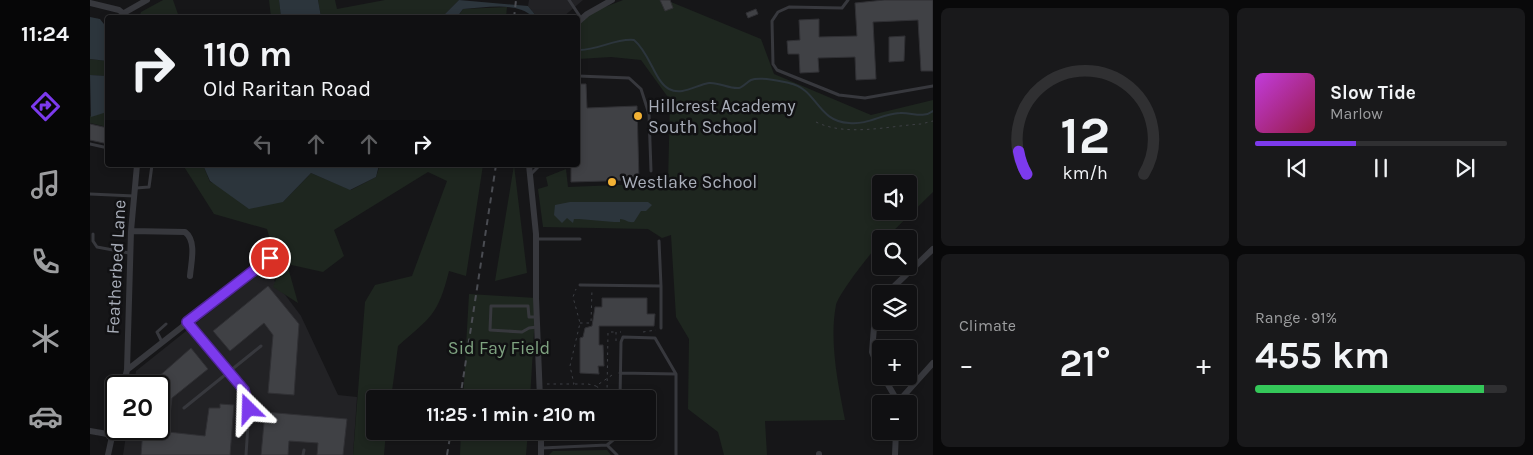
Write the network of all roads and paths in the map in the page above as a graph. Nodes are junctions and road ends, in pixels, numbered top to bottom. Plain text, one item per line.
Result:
1 (147, 0) edge
2 (570, 0) edge
3 (612, 0) edge
4 (848, 0) edge
5 (90, 3) edge
6 (127, 15) edge
7 (577, 15) edge
8 (580, 19) edge
9 (580, 76) edge
10 (933, 86) edge
11 (933, 120) edge
12 (816, 122) dead end
13 (90, 144) edge
14 (105, 147) edge
15 (137, 167) edge
16 (152, 167) edge
17 (529, 167) edge
18 (538, 167) edge
19 (651, 171) dead end
20 (530, 175) junction
21 (135, 188) junction
22 (90, 194) edge
23 (134, 196) junction
24 (130, 231) junction
25 (93, 234) dead end
26 (536, 239) junction
27 (580, 239) dead end
28 (659, 242) dead end
29 (933, 248) edge
30 (129, 253) junction
31 (270, 258) dead end
32 (190, 276) dead end
33 (895, 285) edge
34 (661, 286) junction
35 (579, 287) joint
36 (585, 288) dead end
37 (536, 317) junction
38 (187, 322) junction
39 (580, 323) junction
40 (166, 324) dead end
41 (537, 328) junction
42 (661, 328) dead end
43 (656, 330) dead end
44 (616, 332) junction
45 (625, 332) dead end
46 (644, 332) dead end
47 (162, 342) junction
48 (261, 346) dead end
49 (616, 348) dead end
50 (933, 363) edge
51 (126, 370) junction
52 (229, 372) junction
53 (620, 373) junction
54 (676, 374) junction
55 (125, 375) edge
56 (607, 379) junction
57 (616, 381) dead end
58 (540, 384) junction
59 (574, 384) junction
60 (584, 384) dead end
61 (588, 384) dead end
62 (596, 386) junction
63 (540, 390) edge
64 (602, 390) edge
65 (607, 390) edge
66 (620, 390) edge
67 (905, 395) edge
68 (184, 408) dead end
69 (90, 431) edge
70 (105, 434) edge
71 (112, 440) edge
72 (614, 440) edge
73 (896, 440) edge
74 (607, 446) junction
75 (304, 450) dead end
76 (541, 452) edge
77 (108, 455) edge
78 (246, 455) edge
79 (303, 455) edge
80 (617, 455) edge
81 (676, 455) edge
82 (895, 455) edge

1 - 6 street
2 - 7 lane
3 - 8 street
4 - 10 lane
5 - 6 street
9 - 19 lane
11 - 12 path
13 - 14 lane
15 - 21 street, Featherbed Lane
16 - 21 lane
17 - 20 street
18 - 20 lane
20 - 26 street
21 - 23 street, Featherbed Lane
22 - 23 lane
23 - 24 street, Featherbed Lane
24 - 30 street, Featherbed Lane
24 - 32 street
25 - 30 lane
26 - 27 lane
26 - 37 street
28 - 34 lane
29 - 33 street
30 - 51 street, Featherbed Lane
31 - 38 street
34 - 35 lane
34 - 42 lane
35 - 39 path
36 - 39 path
37 - 41 street
37 - 41 lane
38 - 47 street
38 - 52 lane
39 - 59 path
40 - 47 lane
41 - 58 street
43 - 46 path
44 - 45 path
44 - 49 path
44 - 56 path
47 - 51 street
48 - 52 lane
50 - 67 street
51 - 55 street, Featherbed Lane
52 - 68 lane
52 - 78 lane
53 - 54 lane
53 - 54 lane
53 - 66 lane
54 - 81 lane
56 - 57 path
56 - 62 path
56 - 65 path
58 - 59 path
58 - 63 street
59 - 60 path
61 - 62 path
62 - 64 path
69 - 70 street
71 - 77 street
72 - 74 lane
73 - 82 street
74 - 76 lane
74 - 80 lane
75 - 79 lane

